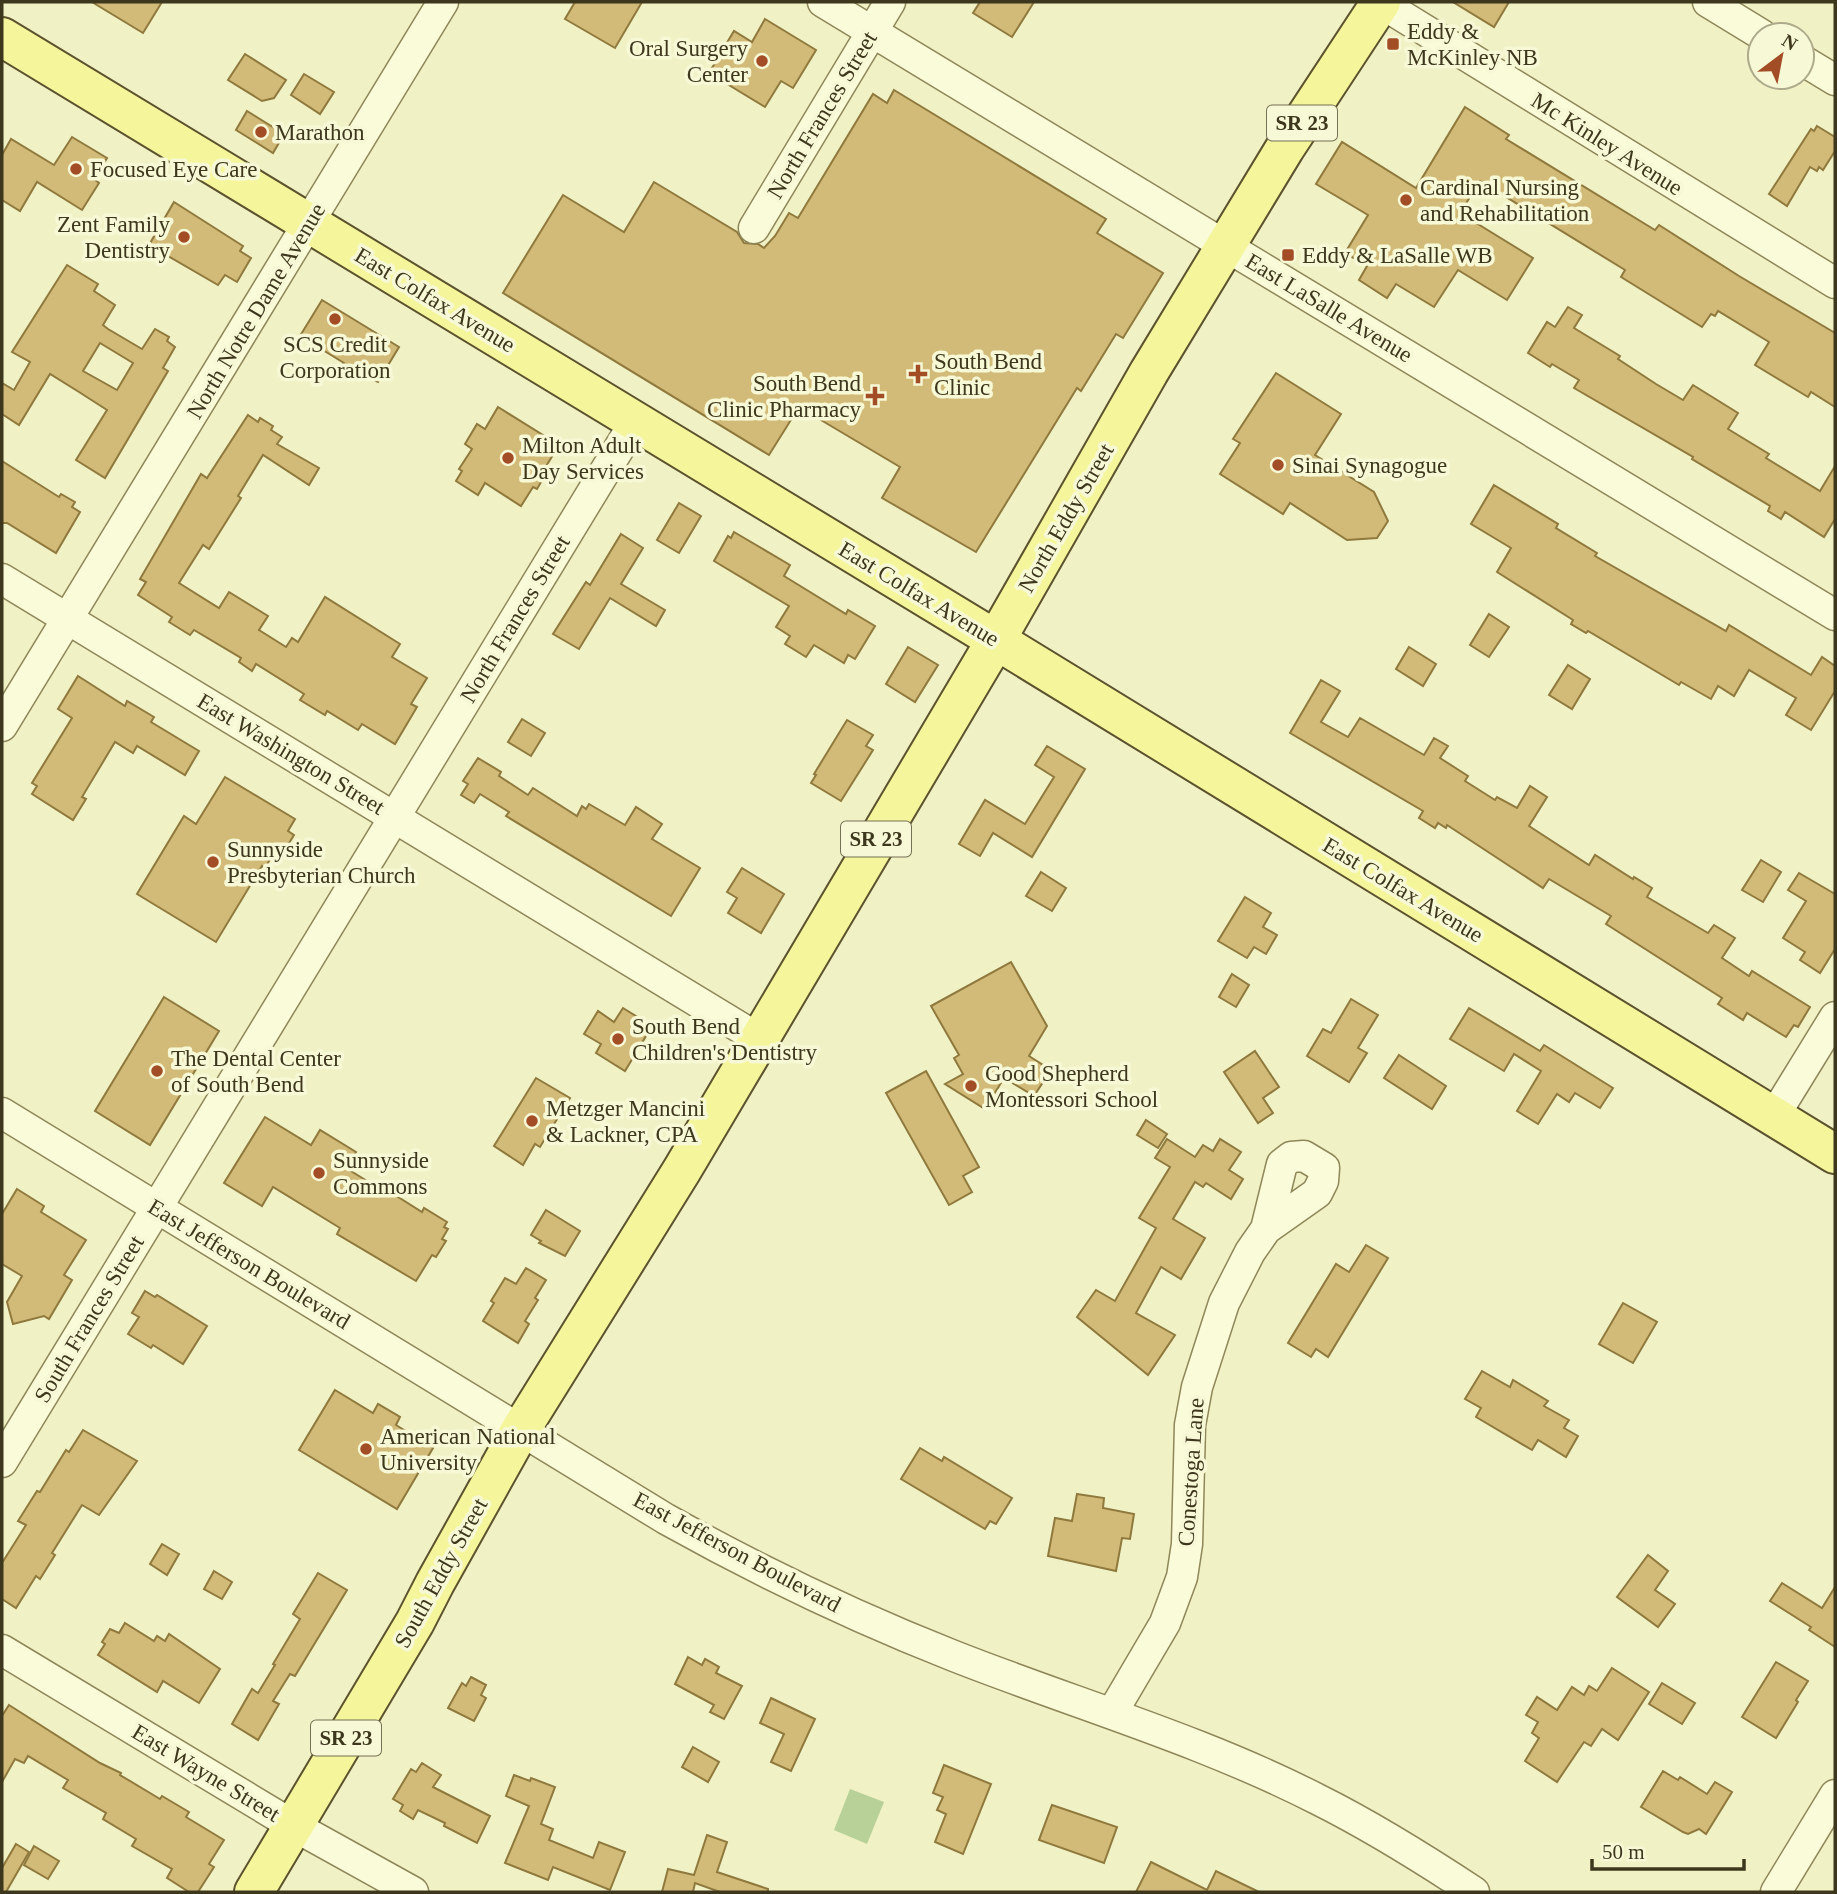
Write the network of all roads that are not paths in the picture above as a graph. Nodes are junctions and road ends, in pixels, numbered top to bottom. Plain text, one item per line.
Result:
1 (443, 2) edge
2 (823, 2) edge
3 (890, 2) edge
4 (1381, 2) edge
5 (1708, 2) edge
6 (1746, 25) edge
7 (872, 32) junction
8 (2, 37) edge
9 (1816, 68) edge
10 (1835, 80) edge
11 (309, 223) junction
12 (754, 228) dead end
13 (1225, 246) junction
14 (1835, 283) edge
15 (635, 422) junction
16 (2, 579) edge
17 (1835, 615) edge
18 (67, 619) junction
19 (996, 640) junction
20 (2, 726) edge
21 (396, 817) junction
22 (1835, 1017) edge
23 (759, 1039) junction
24 (2, 1114) edge
25 (1774, 1116) junction
26 (1835, 1154) edge
27 (158, 1208) junction
28 (1266, 1229) dead end
29 (521, 1429) junction
30 (2, 1462) edge
31 (2, 1650) edge
32 (1112, 1713) junction
33 (1835, 1795) edge
34 (294, 1826) junction
35 (254, 1892) edge
36 (413, 1892) edge
37 (1474, 1892) edge
38 (1776, 1892) edge

1 - 11 street, North Notre Dame Avenue
2 - 7 street, East LaSalle Avenue
3 - 7 street, North Frances Street
4 - 13 main road, North Eddy Street / SR 23
4 - 14 street, Mc Kinley Avenue
5 - 6 street
7 - 12 street, North Frances Street
7 - 13 street, East LaSalle Avenue
8 - 11 main road, East Colfax Avenue
9 - 10 street
11 - 15 main road, East Colfax Avenue
11 - 18 street, North Notre Dame Avenue
13 - 17 street, East LaSalle Avenue
13 - 19 main road, North Eddy Street / SR 23
15 - 19 main road, East Colfax Avenue
15 - 21 street, North Frances Street
16 - 18 street, East Washington Street
18 - 20 street, North Notre Dame Avenue
18 - 21 street, East Washington Street
19 - 23 main road, North Eddy Street / SR 23
19 - 25 main road, East Colfax Avenue
21 - 23 street, East Washington Street
21 - 27 street, South Frances Street
22 - 25 street
23 - 29 main road, South Eddy Street / SR 23
24 - 27 street, East Jefferson Boulevard
25 - 26 main road, East Colfax Avenue
27 - 29 street, East Jefferson Boulevard
27 - 30 street, South Frances Street
28 - 32 street, Conestoga Lane
29 - 32 street, East Jefferson Boulevard
29 - 34 main road, South Eddy Street / SR 23
31 - 34 street, East Wayne Street
32 - 37 street, East Jefferson Boulevard
33 - 38 street
34 - 35 main road, South Eddy Street / SR 23
34 - 36 street, East Wayne Street

